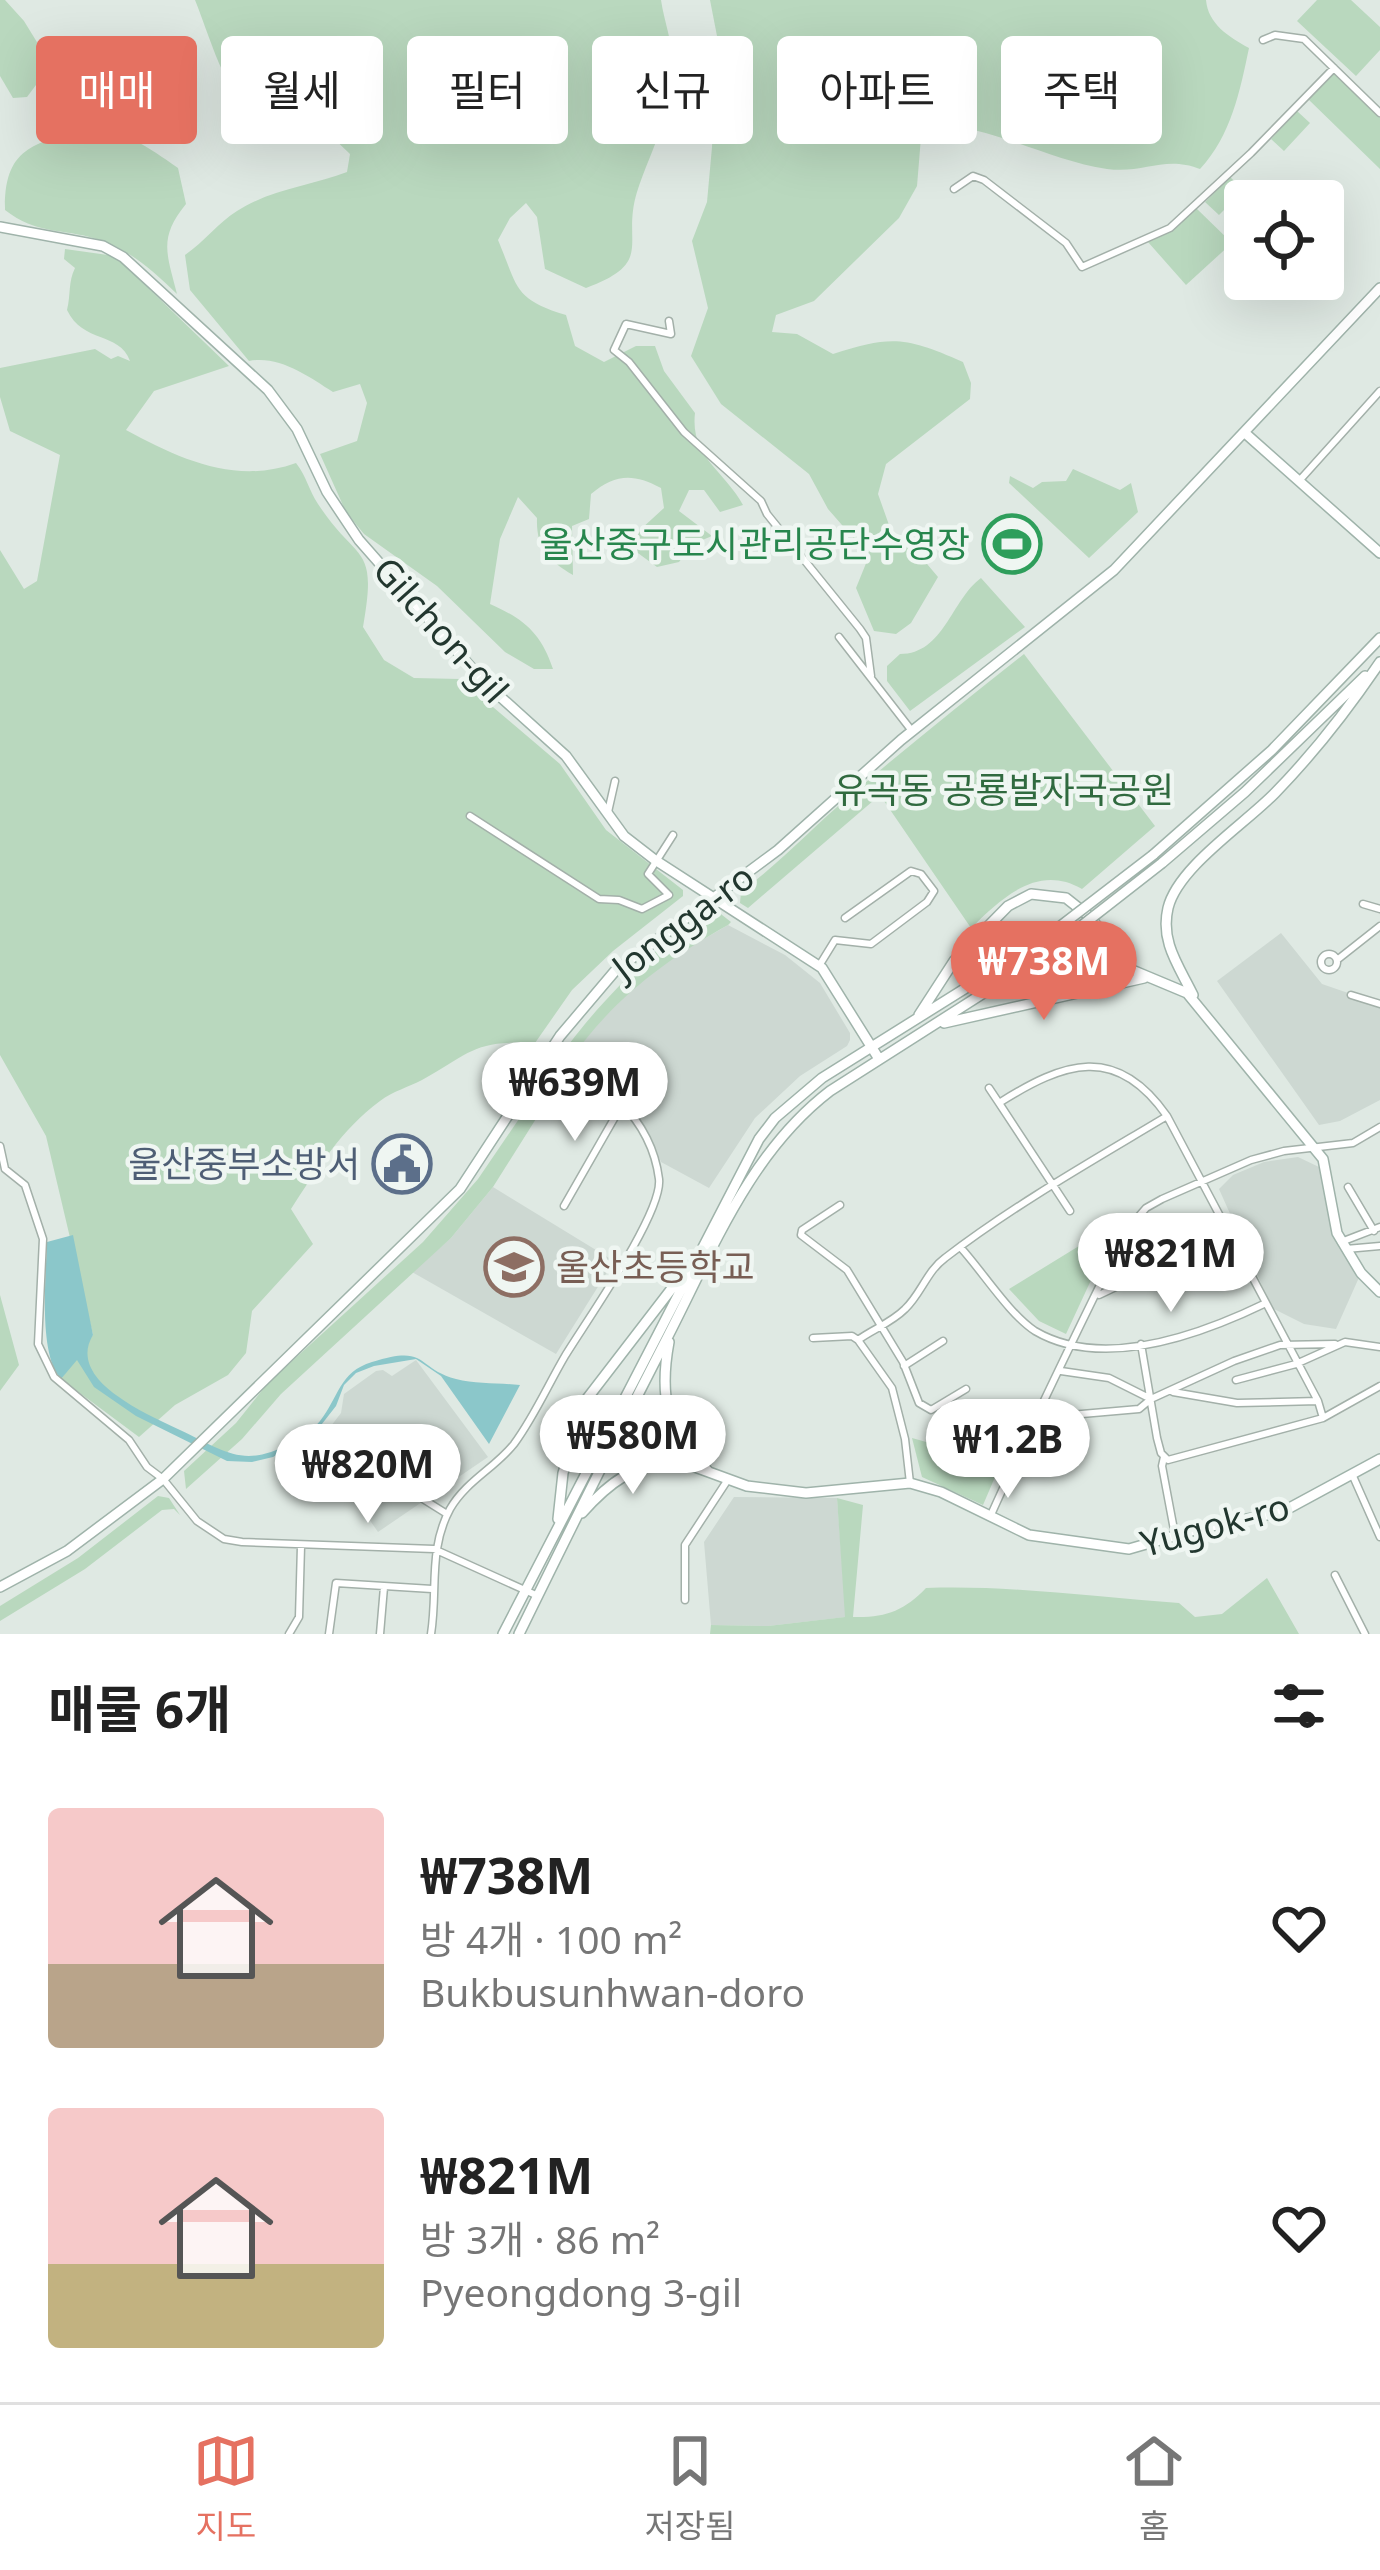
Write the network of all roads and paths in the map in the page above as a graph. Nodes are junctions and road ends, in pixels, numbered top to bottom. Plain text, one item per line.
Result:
1 (1263, 40) dead end
2 (1334, 68) junction
3 (1380, 113) edge
4 (953, 189) dead end
5 (0, 227) edge
6 (1380, 288) edge
7 (669, 321) dead end
8 (1380, 391) edge
9 (1245, 433) junction
10 (1299, 481) junction
11 (1380, 532) edge
12 (1370, 544) junction
13 (1380, 553) edge
14 (839, 637) dead end
15 (1380, 638) edge
16 (1380, 661) edge
17 (871, 676) junction
18 (912, 731) junction
19 (615, 781) dead end
20 (607, 815) junction
21 (470, 816) dead end
22 (674, 835) dead end
23 (1157, 859) junction
24 (659, 862) junction
25 (714, 896) junction
26 (1363, 904) dead end
27 (1380, 909) edge
28 (845, 918) dead end
29 (1380, 926) edge
30 (971, 942) junction
31 (1337, 959) dead end
32 (819, 966) junction
33 (1000, 968) junction
34 (1156, 979) junction
35 (1351, 995) dead end
36 (1380, 1004) edge
37 (1198, 1006) junction
38 (908, 1025) junction
39 (926, 1030) junction
40 (872, 1046) junction
41 (551, 1051) junction
42 (879, 1059) junction
43 (988, 1088) dead end
44 (623, 1102) junction
45 (999, 1103) junction
46 (1167, 1116) junction
47 (1380, 1127) edge
48 (0, 1146) edge
49 (1314, 1147) junction
50 (1205, 1183) junction
51 (1051, 1185) junction
52 (1348, 1187) dead end
53 (840, 1205) dead end
54 (564, 1206) dead end
55 (1070, 1211) dead end
56 (1377, 1229) edge
57 (1344, 1245) junction
58 (1380, 1246) edge
59 (961, 1248) junction
60 (1238, 1249) junction
61 (694, 1258) junction
62 (1380, 1292) edge
63 (1096, 1296) junction
64 (1266, 1303) junction
65 (881, 1327) junction
66 (672, 1328) junction
67 (813, 1338) dead end
68 (858, 1340) junction
69 (943, 1341) dead end
70 (1075, 1344) junction
71 (1141, 1344) junction
72 (1286, 1345) junction
73 (1334, 1345) junction
74 (1380, 1347) edge
75 (1296, 1364) junction
76 (904, 1366) junction
77 (1060, 1371) junction
78 (1236, 1381) dead end
79 (1380, 1386) edge
80 (966, 1389) dead end
81 (1172, 1392) junction
82 (1151, 1399) junction
83 (586, 1400) junction
84 (1318, 1401) junction
85 (601, 1410) tunnel mouth
86 (1034, 1418) junction
87 (1323, 1418) junction
88 (632, 1435) tunnel mouth
89 (1164, 1457) junction
90 (1380, 1459) edge
91 (693, 1468) junction
92 (1352, 1474) junction
93 (712, 1475) junction
94 (163, 1479) junction
95 (727, 1480) junction
96 (910, 1483) junction
97 (423, 1498) dead end
98 (447, 1514) junction
99 (990, 1517) junction
100 (574, 1521) junction
101 (557, 1525) junction
102 (1175, 1535) junction
103 (1380, 1537) edge
104 (302, 1546) junction
105 (434, 1549) junction
106 (1335, 1575) dead end
107 (0, 1587) edge
108 (384, 1587) junction
109 (432, 1589) junction
110 (525, 1589) junction
111 (538, 1596) junction
112 (685, 1600) dead end
113 (289, 1634) edge
114 (329, 1634) edge
115 (380, 1634) edge
116 (430, 1634) edge
117 (502, 1634) edge
118 (519, 1634) edge
119 (1366, 1634) edge

1 - 2 street
2 - 3 street
2 - 4 street
5 - 20 main road, Gilchon-gil
6 - 9 main road, Jongga-ro
7 - 17 street
8 - 10 street
9 - 10 main road
9 - 18 main road, Jongga-ro
10 - 12 main road
11 - 12 street
12 - 13 main road
14 - 17 street
15 - 23 main road
16 - 23 main road
16 - 37 main road
17 - 18 street
18 - 25 main road, Jongga-ro
19 - 20 street
20 - 24 main road, Gilchon-gil
21 - 24 street
22 - 24 street
23 - 33 main road, bridge
23 - 39 main road, bridge
24 - 25 main road, Gilchon-gil
25 - 32 main road, Gilchon-gil
25 - 41 main road, Jongga-ro
26 - 27 street
28 - 32 street
29 - 31 street
30 - 33 main road
30 - 34 main road
30 - 38 main road
32 - 40 main road, Gilchon-gil
33 - 38 main road
34 - 37 main road
34 - 39 main road
35 - 36 street
37 - 49 main road
38 - 40 main road
39 - 42 main road
40 - 42 main road, Gilchon-gil
40 - 61 main road
41 - 44 street
41 - 94 main road, Jongga-ro
42 - 66 main road
43 - 45 street
44 - 54 street
44 - 98 street
45 - 46 street
45 - 51 street
46 - 50 street
46 - 51 street
47 - 49 street
48 - 94 street
49 - 50 street
49 - 57 main road
50 - 60 street
50 - 63 street
51 - 55 street
51 - 59 street
52 - 56 street
53 - 65 street
56 - 57 street
57 - 58 street
57 - 62 main road
59 - 65 street
59 - 70 street
60 - 63 street
60 - 64 street
61 - 83 main road
61 - 101 main road
63 - 70 street
64 - 71 street
64 - 72 street
65 - 68 street
65 - 76 street
66 - 93 main road
66 - 100 main road
67 - 68 street
68 - 96 street
69 - 76 street
70 - 71 street
70 - 77 street
71 - 82 street
72 - 73 street
72 - 75 street
72 - 81 street
73 - 74 street
73 - 75 street
75 - 78 street
75 - 84 street
76 - 80 street
77 - 82 street
77 - 86 street
79 - 87 street
81 - 82 street
81 - 84 street
82 - 86 street
82 - 89 street
83 - 85 main road
83 - 101 main road
84 - 87 street
86 - 99 street
87 - 89 street
88 - 91 main road, Yugok-ro
89 - 102 street
90 - 92 main road, Yugok-ro
91 - 93 main road, Yugok-ro
91 - 100 main road
92 - 102 main road, Yugok-ro
92 - 103 street
93 - 95 main road, Yugok-ro
94 - 104 street
94 - 107 main road, Jongga-ro
95 - 96 main road, Yugok-ro
95 - 112 street
96 - 99 main road, Yugok-ro
97 - 98 street
98 - 105 street
99 - 102 main road, Yugok-ro
100 - 111 main road
101 - 110 main road
104 - 105 street
104 - 113 street
105 - 109 street
105 - 110 street
106 - 119 street
108 - 109 street
108 - 114 street
108 - 115 street
109 - 116 street
110 - 111 street
110 - 117 main road
111 - 118 main road

